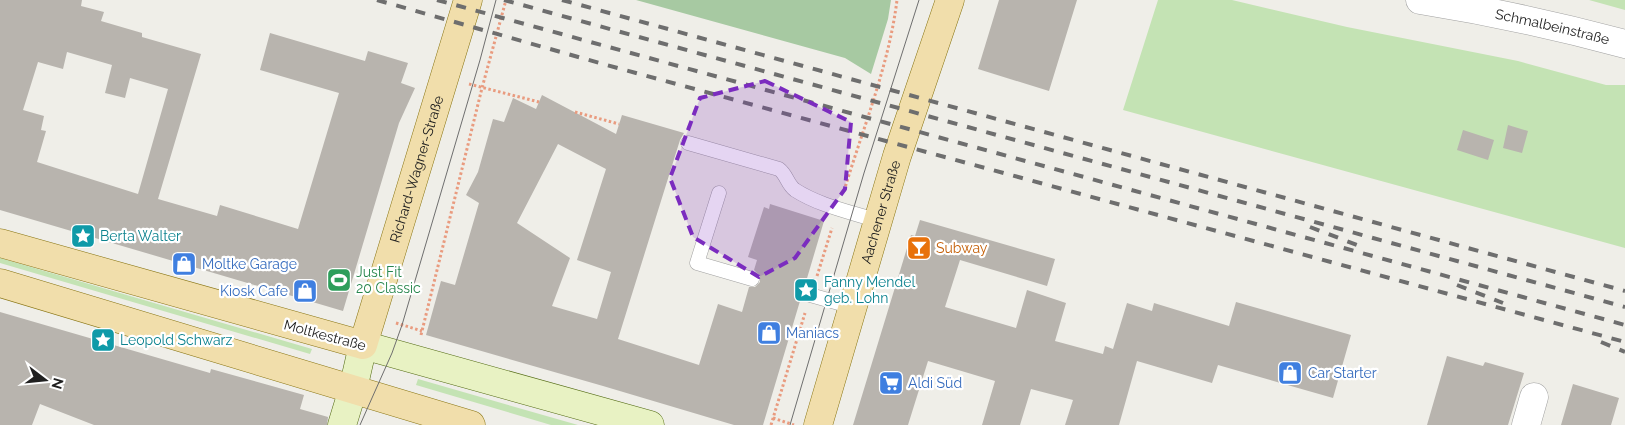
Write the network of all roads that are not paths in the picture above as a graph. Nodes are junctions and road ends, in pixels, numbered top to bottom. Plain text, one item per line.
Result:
1 (468, 0) edge
2 (950, 0) edge
3 (1420, 0) edge
4 (1625, 44) edge
5 (688, 143) dead end
6 (719, 193) dead end
7 (878, 221) junction
8 (0, 243) edge
9 (752, 279) dead end
10 (0, 283) edge
11 (803, 293) dead end
12 (853, 307) junction
13 (363, 345) junction
14 (353, 389) junction
15 (1534, 397) dead end
16 (342, 425) edge
17 (471, 425) edge
18 (650, 425) edge
19 (818, 425) edge
20 (1526, 425) edge

1 - 13 main road, Richard-Wagner-Straße
2 - 7 main road, Aachener Straße
3 - 4 street, Schmalbeinstraße
5 - 7 lane
6 - 9 lane
7 - 12 main road, Aachener Straße
8 - 13 main road, Moltkestraße
10 - 14 main road
11 - 12 lane
12 - 19 main road, Aachener Straße
13 - 14 street, Richard-Wagner-Straße
13 - 18 street, Moltkestraße
14 - 16 street, Richard-Wagner-Straße
14 - 17 main road
15 - 20 street

